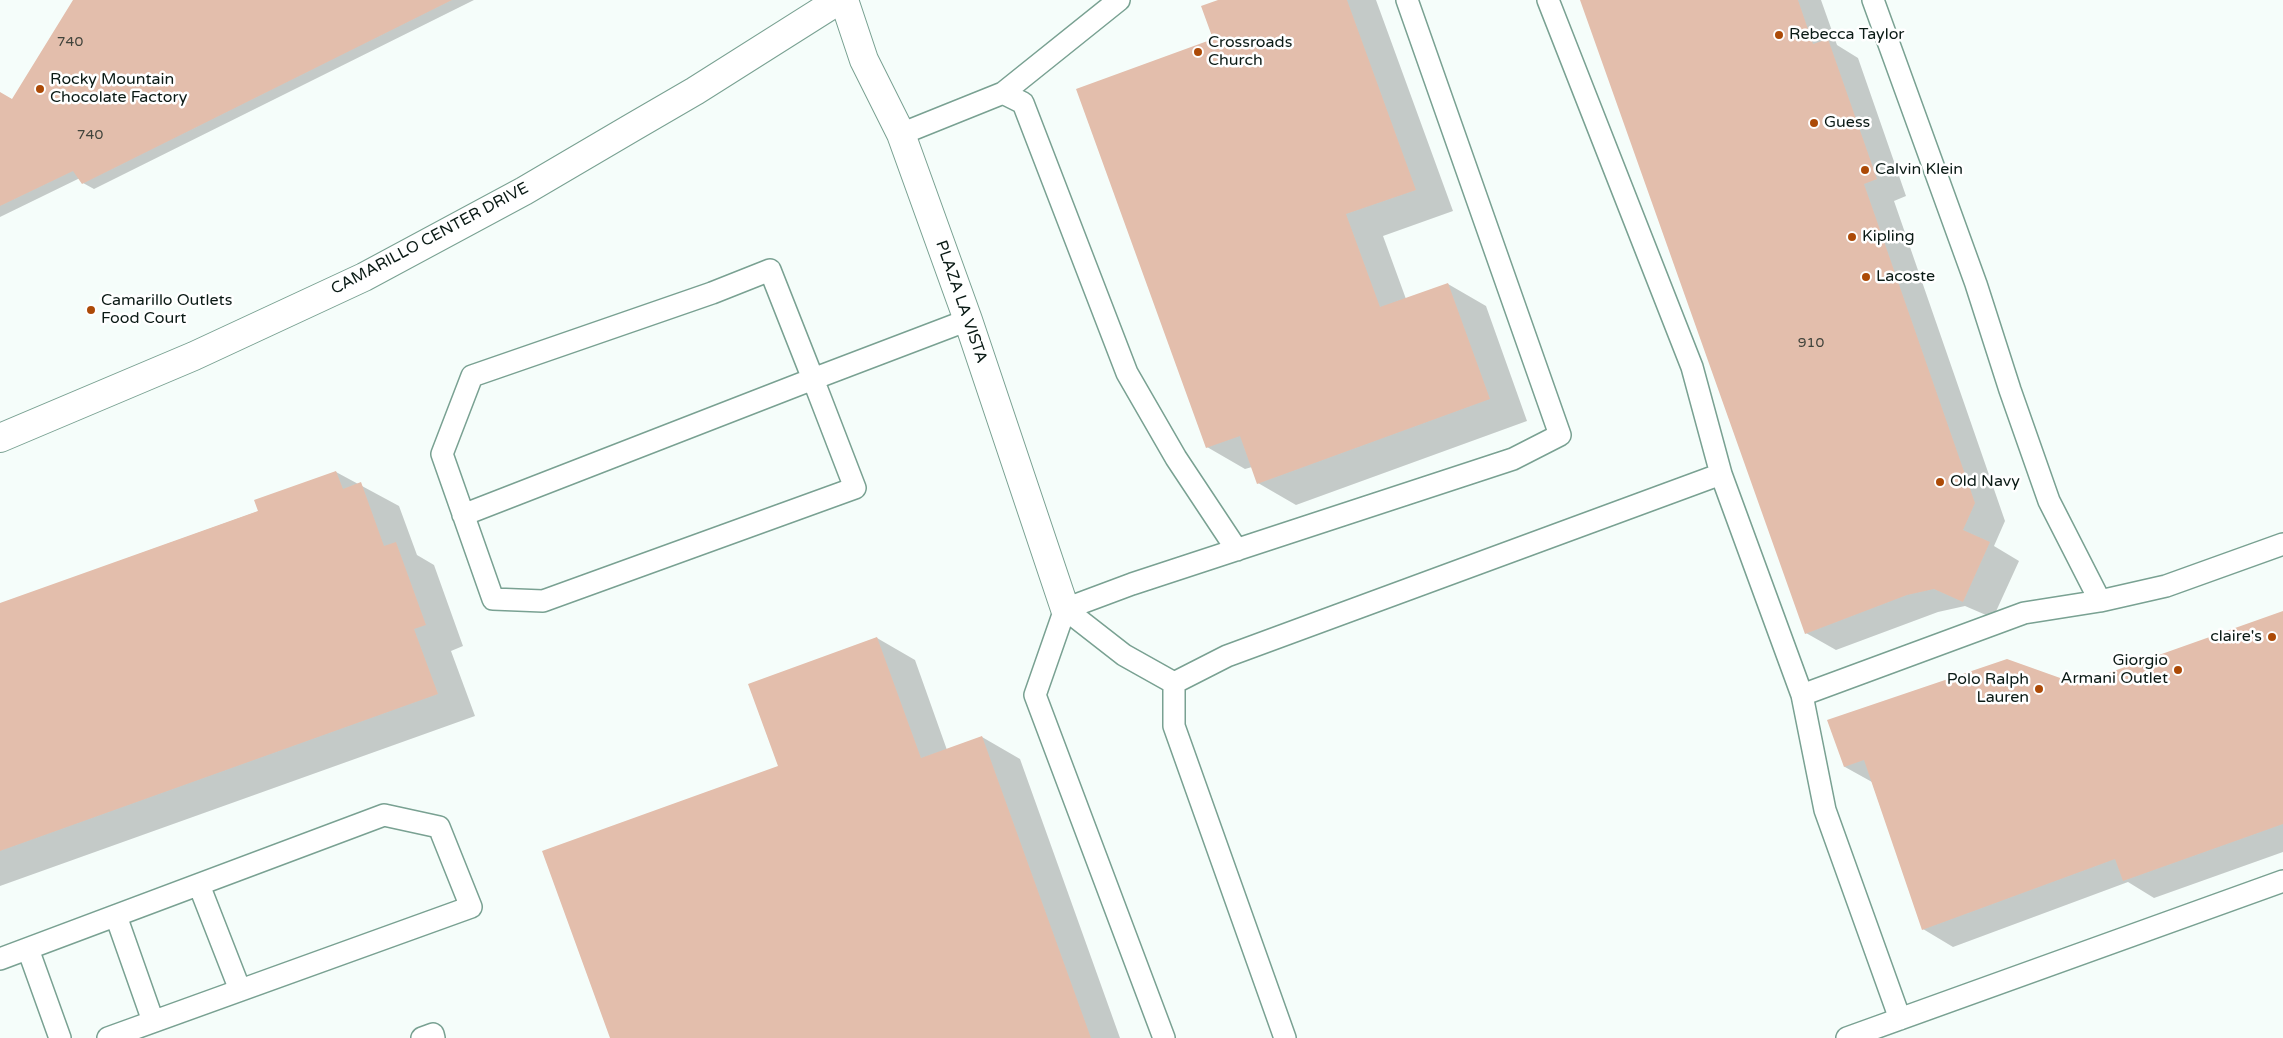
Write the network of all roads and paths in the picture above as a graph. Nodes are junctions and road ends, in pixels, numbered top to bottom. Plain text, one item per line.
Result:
1 (839, 0) edge
2 (844, 0) edge
3 (1119, 0) edge
4 (1407, 0) edge
5 (1548, 0) edge
6 (1873, 0) edge
7 (1003, 93) junction
8 (901, 134) junction
9 (968, 320) junction
10 (813, 379) junction
11 (0, 438) edge
12 (1721, 474) junction
13 (463, 515) junction
14 (2283, 544) edge
15 (1237, 550) junction
16 (2100, 601) junction
17 (1065, 609) junction
18 (1174, 683) junction
19 (1802, 695) junction
20 (2283, 881) edge
21 (199, 885) junction
22 (116, 916) junction
23 (28, 949) junction
24 (0, 959) edge
25 (240, 990) junction
26 (1900, 1019) junction
27 (153, 1021) junction
28 (60, 1038) edge
29 (108, 1038) edge
30 (422, 1038) edge
31 (434, 1038) edge
32 (1164, 1038) edge
33 (1285, 1038) edge
34 (1847, 1038) edge

1 - 11 street, CAMARILLO CENTER DRIVE
2 - 8 street, PLAZA LA VISTA
3 - 7 lane
4 - 15 lane
5 - 12 lane
6 - 16 lane
7 - 8 lane
7 - 15 lane
8 - 9 street, PLAZA LA VISTA
9 - 10 lane
9 - 17 street, PLAZA LA VISTA
10 - 13 lane
10 - 13 lane
10 - 13 lane
12 - 18 lane
12 - 19 lane
14 - 16 lane
15 - 17 lane
16 - 19 lane
17 - 18 lane
17 - 32 lane
18 - 33 lane
19 - 26 lane
20 - 26 lane
21 - 22 lane
21 - 25 lane
21 - 25 lane
22 - 23 lane
22 - 27 lane
23 - 24 lane
23 - 28 lane
25 - 27 lane
26 - 34 lane
27 - 29 lane
30 - 31 lane

